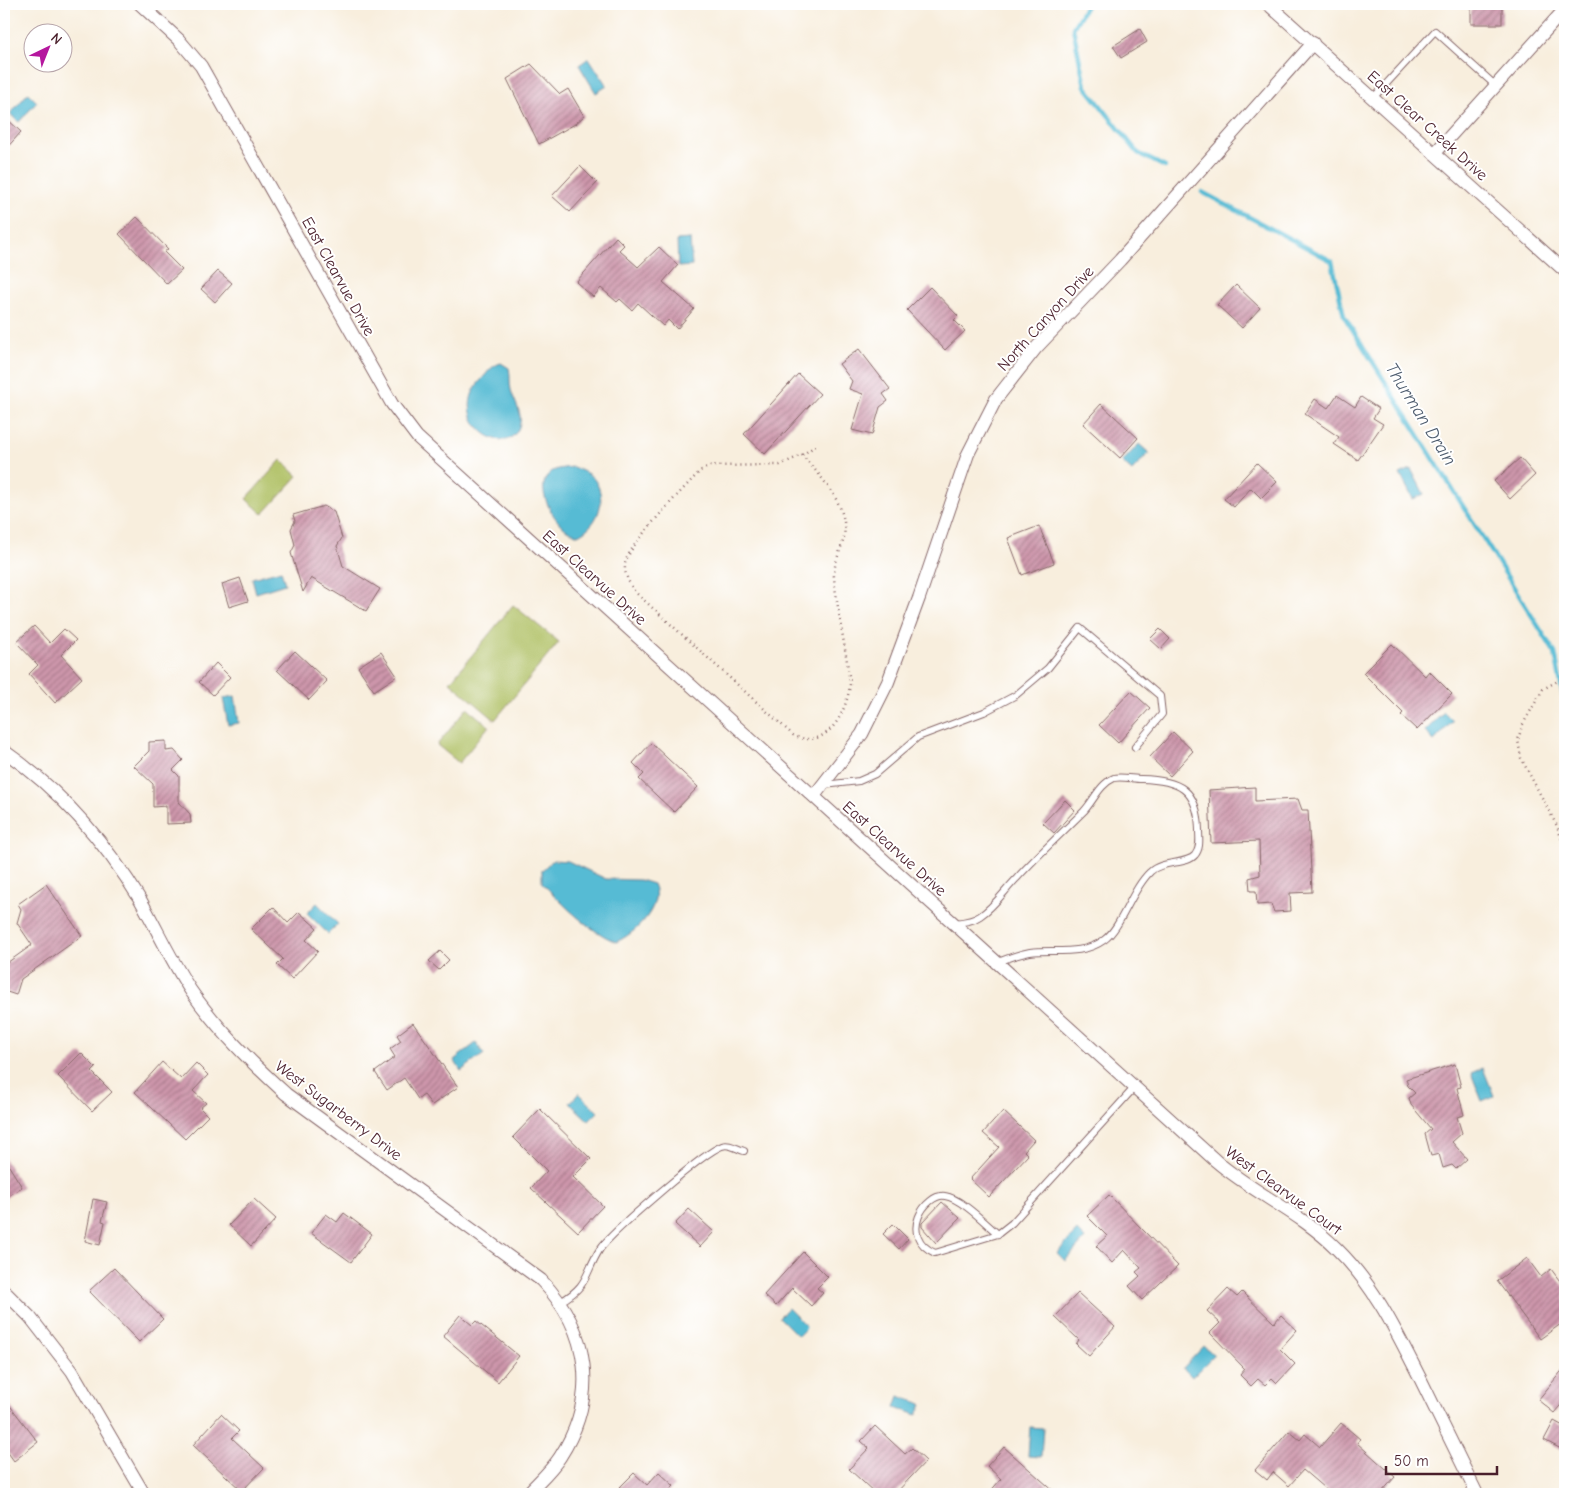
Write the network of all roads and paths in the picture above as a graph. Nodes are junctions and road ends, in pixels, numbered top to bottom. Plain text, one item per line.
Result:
1 (140, 4) edge
2 (1268, 4) edge
3 (1565, 9) edge
4 (1312, 43) junction
5 (1496, 86) junction
6 (1374, 97) junction
7 (1435, 153) junction
8 (1565, 271) edge
9 (818, 444) dead end
10 (802, 455) junction
11 (1565, 677) edge
12 (1135, 746) dead end
13 (4, 751) edge
14 (822, 785) junction
15 (814, 796) junction
16 (1565, 856) edge
17 (953, 923) junction
18 (997, 963) junction
19 (1134, 1088) junction
20 (744, 1152) dead end
21 (998, 1234) junction
22 (4, 1291) edge
23 (560, 1302) junction
24 (144, 1494) edge
25 (527, 1494) edge
26 (1478, 1494) edge

1 - 15 street, East Clearvue Drive
2 - 4 street, East Clear Creek Drive
3 - 5 street
4 - 6 street, East Clear Creek Drive
4 - 14 street, North Canyon Drive
5 - 6 lane
5 - 7 street
6 - 7 street, East Clear Creek Drive
7 - 8 street, East Clear Creek Drive
9 - 10 path
10 - 10 path
11 - 16 path
12 - 14 lane
13 - 23 street, West Sugarberry Drive
14 - 15 street, North Canyon Drive
15 - 17 street, East Clearvue Drive
17 - 18 street, East Clearvue Drive
17 - 18 lane
18 - 19 street, East Clearvue Drive
19 - 21 lane
19 - 26 street, West Clearvue Court
20 - 23 lane
21 - 21 lane
22 - 24 street
23 - 25 street, West Sugarberry Drive

